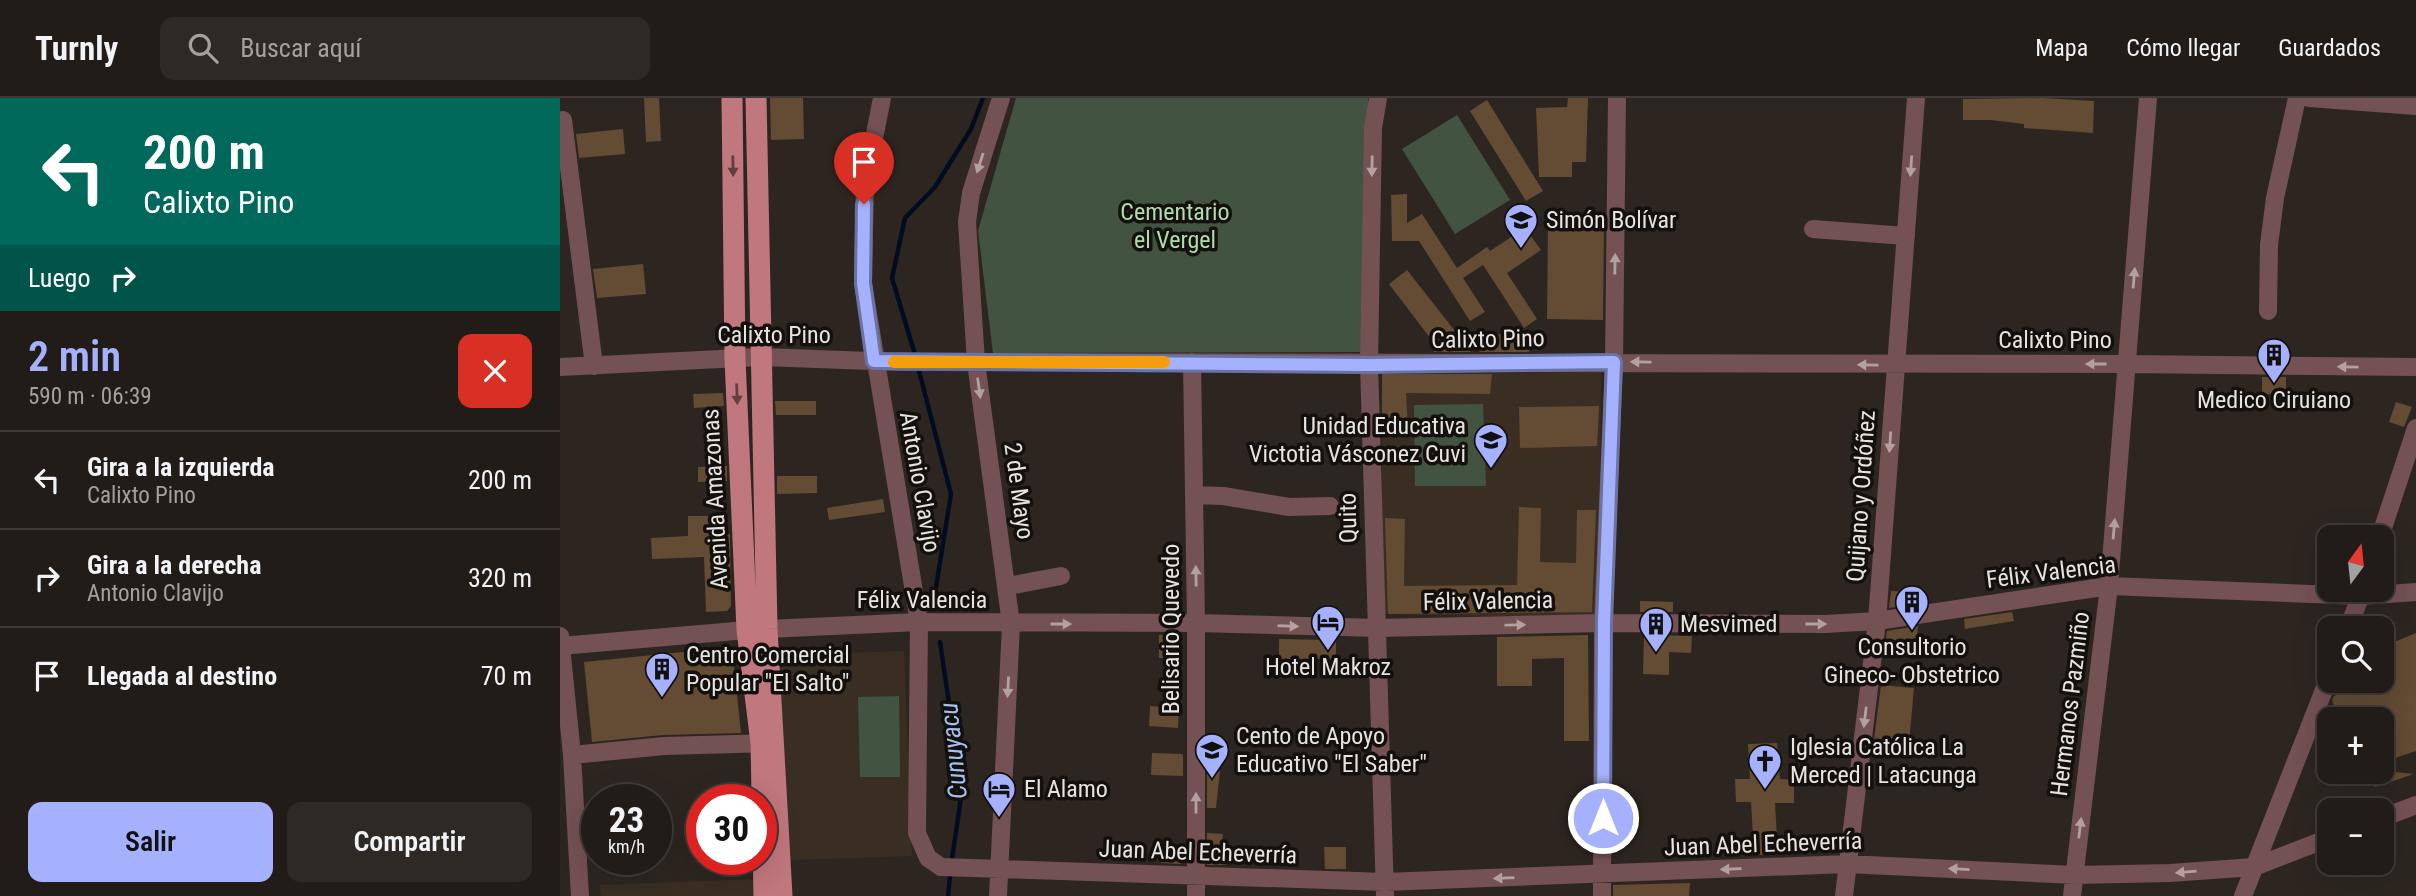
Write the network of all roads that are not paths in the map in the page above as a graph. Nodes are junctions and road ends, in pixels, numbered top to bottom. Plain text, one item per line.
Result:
1 (732, 98) edge
2 (756, 98) edge
3 (882, 98) edge
4 (1001, 98) edge
5 (1378, 98) edge
6 (1617, 98) edge
7 (1916, 98) edge
8 (2148, 98) edge
9 (2297, 98) edge
10 (2309, 98) edge
11 (2416, 106) edge
12 (563, 120) dead end
13 (1813, 229) dead end
14 (1906, 236) junction
15 (2268, 311) dead end
16 (760, 357) junction
17 (735, 359) junction
18 (874, 361) junction
19 (976, 362) junction
20 (1192, 362) junction
21 (1614, 362) junction
22 (2127, 364) junction
23 (1369, 365) junction
24 (1895, 365) junction
25 (594, 366) junction
26 (560, 367) edge
27 (2416, 367) edge
28 (2416, 428) edge
29 (1194, 495) junction
30 (1330, 506) dead end
31 (2384, 525) edge
32 (1060, 576) dead end
33 (1008, 586) junction
34 (2109, 586) junction
35 (2317, 592) edge
36 (2394, 592) edge
37 (2416, 592) edge
38 (1877, 621) junction
39 (919, 622) junction
40 (1196, 623) junction
41 (1604, 623) junction
42 (1011, 624) junction
43 (1378, 628) junction
44 (757, 629) junction
45 (561, 643) edge
46 (2323, 693) edge
47 (767, 743) junction
48 (572, 755) junction
49 (2416, 805) edge
50 (2394, 813) edge
51 (2317, 843) edge
52 (1847, 864) junction
53 (941, 867) joint
54 (2254, 867) junction
55 (997, 869) junction
56 (1603, 874) junction
57 (2075, 875) junction
58 (1195, 877) junction
59 (1385, 889) edge
60 (580, 896) edge
61 (764, 896) edge
62 (782, 896) edge
63 (998, 896) edge
64 (1196, 896) edge
65 (1602, 896) edge
66 (1844, 896) edge
67 (2072, 896) edge
68 (2243, 896) edge

1 -> 17 main road, Avenida Amazonas
2 - 16 main road, Avenida Amazonas
3 - 18 street, Antonio Clavijo
4 -> 19 street, 2 de Mayo
5 -> 23 street, Quito
21 -> 6 street
7 -> 14 street, Quijano y Ordóñez
22 -> 8 street, Hermanos Pazmiño
9 - 15 street
10 - 11 street
12 - 25 street
13 - 14 street
14 - 24 street, Quijano y Ordóñez
16 - 17 street, Calixto Pino
16 - 18 street, Calixto Pino
16 - 44 main road, Avenida Amazonas
17 - 25 street, Calixto Pino
17 -> 44 main road, Avenida Amazonas
18 - 19 street, Calixto Pino
18 - 39 street, Antonio Clavijo
19 - 20 street, Calixto Pino
19 -> 33 street, 2 de Mayo
20 - 23 street, Calixto Pino
20 - 29 street, Belisario Quevedo
21 - 23 street, Calixto Pino
24 -> 21 street, Calixto Pino
21 - 41 street
22 -> 24 street, Calixto Pino
27 -> 22 street, Calixto Pino
34 -> 22 street, Hermanos Pazmiño
23 - 43 street, Quito
24 -> 38 street, Quijano y Ordóñez
25 - 26 street, Calixto Pino
28 - 31 street
29 - 30 street
40 -> 29 street, Belisario Quevedo
32 - 33 street
33 - 42 street, 2 de Mayo
34 - 35 street, Félix Valencia
34 - 38 street, Félix Valencia
57 -> 34 street, Hermanos Pazmiño
36 - 37 street, Félix Valencia
41 -> 38 street, Félix Valencia
38 -> 52 street, Quijano y Ordóñez
39 - 42 street, Félix Valencia
39 - 44 street, Félix Valencia
39 - 53 street, Antonio Clavijo
42 -> 40 street, Félix Valencia
40 -> 43 street, Félix Valencia
58 -> 40 street, Belisario Quevedo
43 -> 41 street, Félix Valencia
41 - 56 street
42 -> 55 street, 2 de Mayo
43 - 59 street, Quito
44 - 45 street, Félix Valencia
44 - 47 main road, Avenida Amazonas
45 - 48 street
46 - 54 street
47 - 48 street
47 - 61 main road, Avenida Amazonas
47 - 62 main road, Avenida Amazonas
48 - 60 street
49 - 50 street
51 - 54 street, Juan Abel Echeverría
52 -> 56 street, Juan Abel Echeverría
57 -> 52 street, Juan Abel Echeverría
52 - 66 street, Quijano y Ordóñez
53 - 55 street, Juan Abel Echeverría
54 -> 57 street, Juan Abel Echeverría
54 - 68 street
55 - 58 street, Juan Abel Echeverría
55 - 63 street, 2 de Mayo
56 -> 59 street, Juan Abel Echeverría
56 - 65 street
57 - 67 street, Hermanos Pazmiño
58 - 59 street, Juan Abel Echeverría
58 - 64 street, Belisario Quevedo

